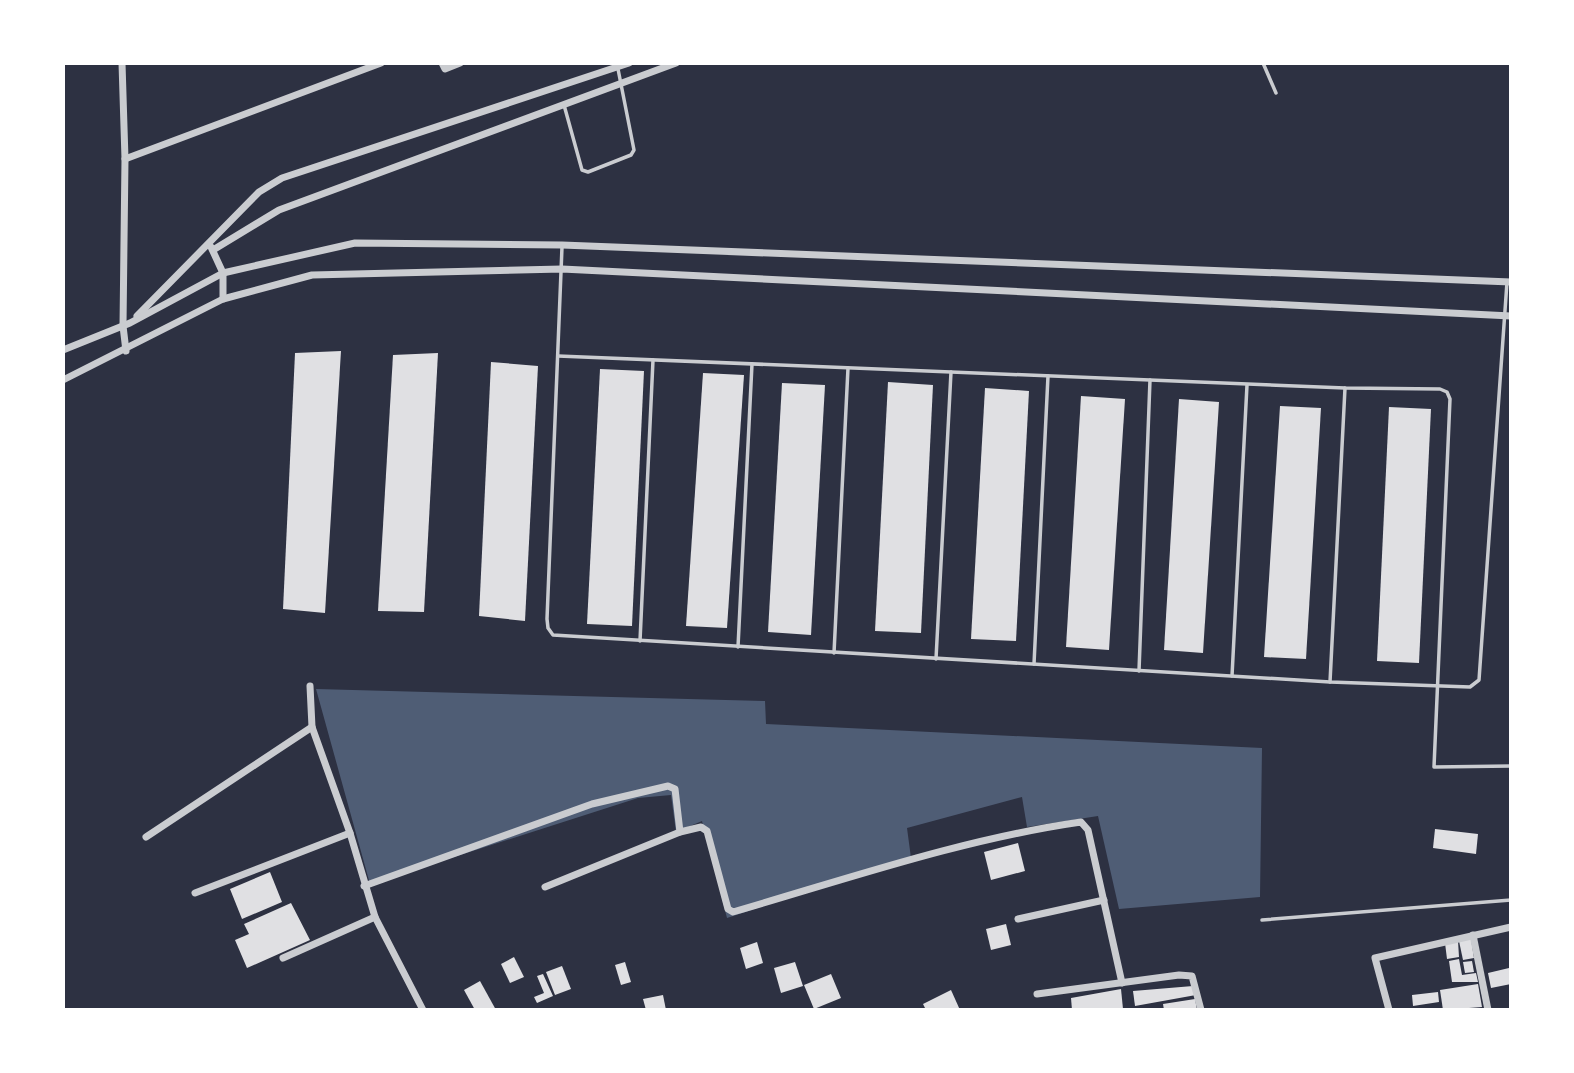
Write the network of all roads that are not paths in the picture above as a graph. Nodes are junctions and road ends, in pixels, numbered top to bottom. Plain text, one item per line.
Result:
1 (122, 63) edge
2 (381, 63) edge
3 (442, 63) edge
4 (460, 63) edge
5 (629, 63) edge
6 (676, 63) edge
7 (1263, 63) edge
8 (617, 67) junction
9 (621, 83) junction
10 (1276, 93) dead end
11 (564, 104) junction
12 (125, 159) junction
13 (562, 245) junction
14 (211, 247) junction
15 (562, 269) junction
16 (223, 273) junction
17 (1509, 282) edge
18 (223, 299) junction
19 (1508, 316) edge
20 (126, 324) junction
21 (63, 350) edge
22 (126, 351) junction
23 (558, 356) junction
24 (653, 360) junction
25 (752, 364) junction
26 (848, 368) junction
27 (951, 372) junction
28 (1048, 376) junction
29 (63, 380) edge
30 (1150, 380) junction
31 (1247, 384) junction
32 (1345, 388) junction
33 (640, 641) junction
34 (738, 647) junction
35 (834, 653) junction
36 (936, 659) junction
37 (1034, 664) junction
38 (1139, 671) junction
39 (1232, 676) junction
40 (1330, 682) junction
41 (310, 686) dead end
42 (1438, 686) junction
43 (313, 727) junction
44 (1511, 766) edge
45 (680, 832) junction
46 (350, 833) junction
47 (146, 837) dead end
48 (364, 886) junction
49 (545, 887) dead end
50 (195, 892) dead end
51 (1104, 900) junction
52 (1511, 900) edge
53 (375, 917) junction
54 (1018, 919) dead end
55 (1262, 920) dead end
56 (1511, 927) edge
57 (1473, 935) junction
58 (283, 958) dead end
59 (1122, 983) junction
60 (1037, 994) dead end
61 (424, 1010) edge
62 (1201, 1010) edge
63 (1389, 1010) edge
64 (1488, 1010) edge

1 - 12 street
2 - 12 street
3 - 4 street
5 - 8 street
6 - 9 street
7 - 10 lane
8 - 9 lane
8 - 14 street
9 - 11 street
9 - 11 lane
11 - 14 street
12 - 20 street
13 - 15 lane
13 - 16 street
13 - 17 street
14 - 16 street
14 - 20 street
15 - 18 street
15 - 19 street
15 - 23 lane
16 - 18 street
16 - 20 street
17 - 19 lane
18 - 22 street
19 - 42 lane
20 - 21 street
20 - 22 street
22 - 29 street
23 - 24 lane
23 - 33 lane
24 - 25 lane
24 - 33 lane
25 - 26 lane
25 - 34 lane
26 - 27 lane
26 - 35 lane
27 - 28 lane
27 - 36 lane
28 - 30 lane
28 - 37 lane
30 - 31 lane
30 - 38 lane
31 - 32 lane
31 - 39 lane
32 - 40 lane
32 - 42 lane
33 - 34 lane
34 - 35 lane
35 - 36 lane
36 - 37 lane
37 - 38 lane
38 - 39 lane
39 - 40 lane
40 - 42 lane
41 - 43 street
42 - 44 lane
43 - 46 street
43 - 47 street
45 - 48 street
45 - 49 street
45 - 51 street
46 - 48 street
46 - 50 street
48 - 53 street
51 - 54 street
51 - 59 street
52 - 55 lane
53 - 58 street
53 - 61 street
56 - 57 street
57 - 63 street
57 - 64 street
59 - 60 street
59 - 62 street

